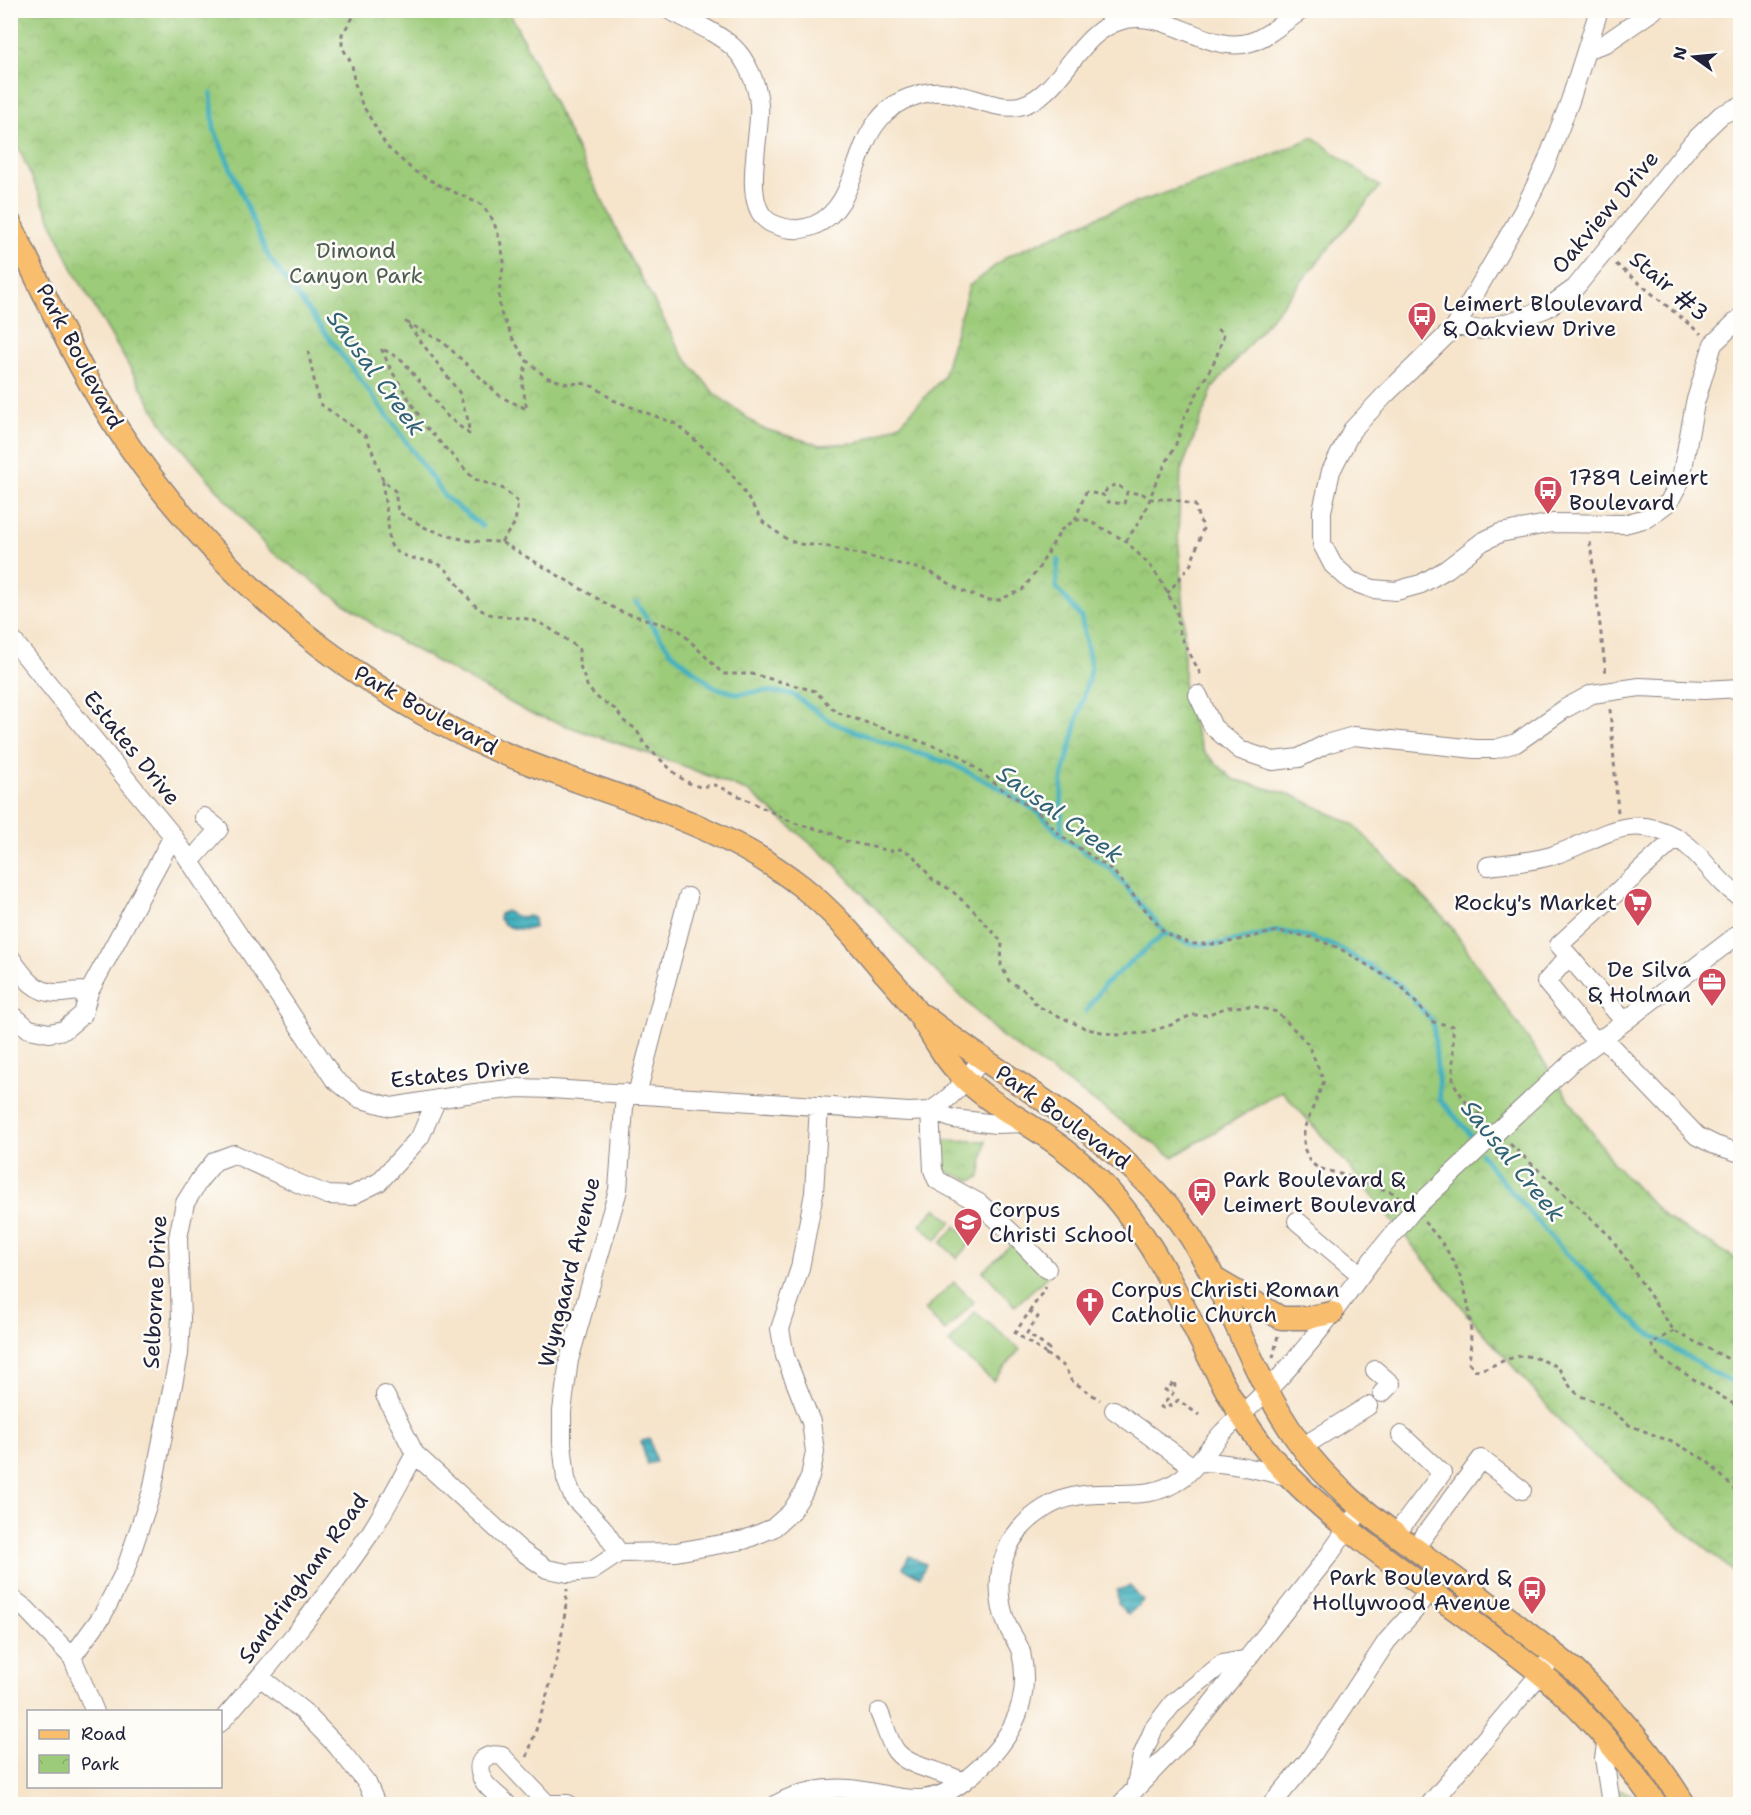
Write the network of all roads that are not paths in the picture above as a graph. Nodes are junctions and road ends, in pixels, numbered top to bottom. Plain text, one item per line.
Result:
1 (669, 10) edge
2 (1302, 10) edge
3 (1599, 10) edge
4 (1654, 10) edge
5 (1588, 49) junction
6 (1740, 106) edge
7 (10, 223) edge
8 (1740, 318) edge
9 (1456, 327) junction
10 (10, 637) edge
11 (1740, 688) edge
12 (1198, 695) road end
13 (204, 817) dead end
14 (173, 836) junction
15 (1676, 838) junction
16 (190, 862) junction
17 (1488, 866) dead end
18 (687, 897) dead end
19 (1740, 897) edge
20 (1740, 933) edge
21 (1564, 951) junction
22 (10, 957) edge
23 (89, 992) junction
24 (914, 1007) junction
25 (10, 1013) edge
26 (1624, 1021) junction
27 (1599, 1040) junction
28 (982, 1058) junction
29 (966, 1081) junction
30 (631, 1094) junction
31 (436, 1099) junction
32 (819, 1106) junction
33 (930, 1111) junction
34 (1027, 1123) junction
35 (1740, 1153) edge
36 (1297, 1221) dead end
37 (1047, 1269) road end
38 (1361, 1275) junction
39 (1212, 1278) junction
40 (1332, 1313) junction
41 (1375, 1370) dead end
42 (1267, 1390) junction
43 (1382, 1393) dead end
44 (385, 1395) dead end
45 (1368, 1406) dead end
46 (1114, 1410) road end
47 (1241, 1415) junction
48 (1401, 1434) dead end
49 (1302, 1447) junction
50 (415, 1454) junction
51 (1195, 1465) junction
52 (1288, 1476) junction
53 (1522, 1490) dead end
54 (1363, 1508) junction
55 (1348, 1528) junction
56 (1396, 1534) junction
57 (1415, 1548) junction
58 (619, 1553) junction
59 (1430, 1589) junction
60 (10, 1597) edge
61 (1554, 1654) junction
62 (72, 1657) junction
63 (1248, 1659) junction
64 (1540, 1674) junction
65 (260, 1677) junction
66 (94, 1710) edge
67 (879, 1712) dead end
68 (222, 1721) edge
69 (1607, 1738) junction
70 (963, 1782) junction
71 (1134, 1790) junction
72 (376, 1804) edge
73 (507, 1804) edge
74 (547, 1804) edge
75 (568, 1804) edge
76 (777, 1804) edge
77 (1121, 1804) edge
78 (1272, 1804) edge
79 (1430, 1804) edge
80 (1611, 1804) edge
81 (1656, 1804) edge
82 (1684, 1804) edge

1 - 2 street
3 - 5 street
4 - 5 street
5 - 9 street
6 - 9 street, Oakview Drive
7 - 24 main road, Park Boulevard
8 - 9 street
10 - 14 street, Estates Drive
11 - 12 street
13 - 16 street
14 - 16 street, Estates Drive
14 - 23 street
15 - 17 street
15 - 19 street
15 - 21 street
16 - 31 street, Estates Drive
18 - 30 street, Wyngaard Avenue
20 - 26 street
21 - 26 street
21 - 27 street
22 - 23 street
23 - 25 street
24 - 28 main road, Park Boulevard
24 - 29 main road, Park Boulevard
26 - 27 street
27 - 35 street
27 - 38 street, bridge
28 - 29 street
28 - 39 main road, Park Boulevard
29 - 33 street
29 - 34 main road, Park Boulevard
30 - 31 street, Estates Drive
30 - 32 street, Estates Drive
30 - 58 street, Wyngaard Avenue
31 - 62 street, Selborne Drive
32 - 33 street, Estates Drive
32 - 58 street
33 - 34 street, Estates Drive
33 - 37 street
34 - 47 main road, Park Boulevard
36 - 38 street
38 - 40 street
39 - 40 main road
39 - 42 main road, Park Boulevard
40 - 42 street
41 - 43 street
42 - 47 street
42 - 49 main road, Park Boulevard
44 - 50 street
45 - 49 street
46 - 51 street
47 - 51 street
47 - 52 main road, Park Boulevard
48 - 56 street
49 - 54 main road, Park Boulevard
50 - 58 street
50 - 65 street, Sandringham Road
51 - 52 street
51 - 70 street
52 - 55 main road, Park Boulevard
53 - 57 street
54 - 55 street
54 - 56 main road, Park Boulevard
55 - 59 main road, Park Boulevard
55 - 63 street
56 - 57 main road, Park Boulevard
57 - 61 main road, Park Boulevard
59 - 64 main road, Park Boulevard
59 - 78 street
60 - 62 street
61 - 64 street
61 - 82 main road, Park Boulevard
62 - 66 street
63 - 71 street
63 - 71 street
64 - 69 main road, Park Boulevard
64 - 79 street
65 - 68 street, Sandringham Road
65 - 72 street
67 - 70 street
69 - 80 street
69 - 81 main road, Park Boulevard
70 - 76 street
71 - 77 street
73 - 74 street
74 - 75 street

